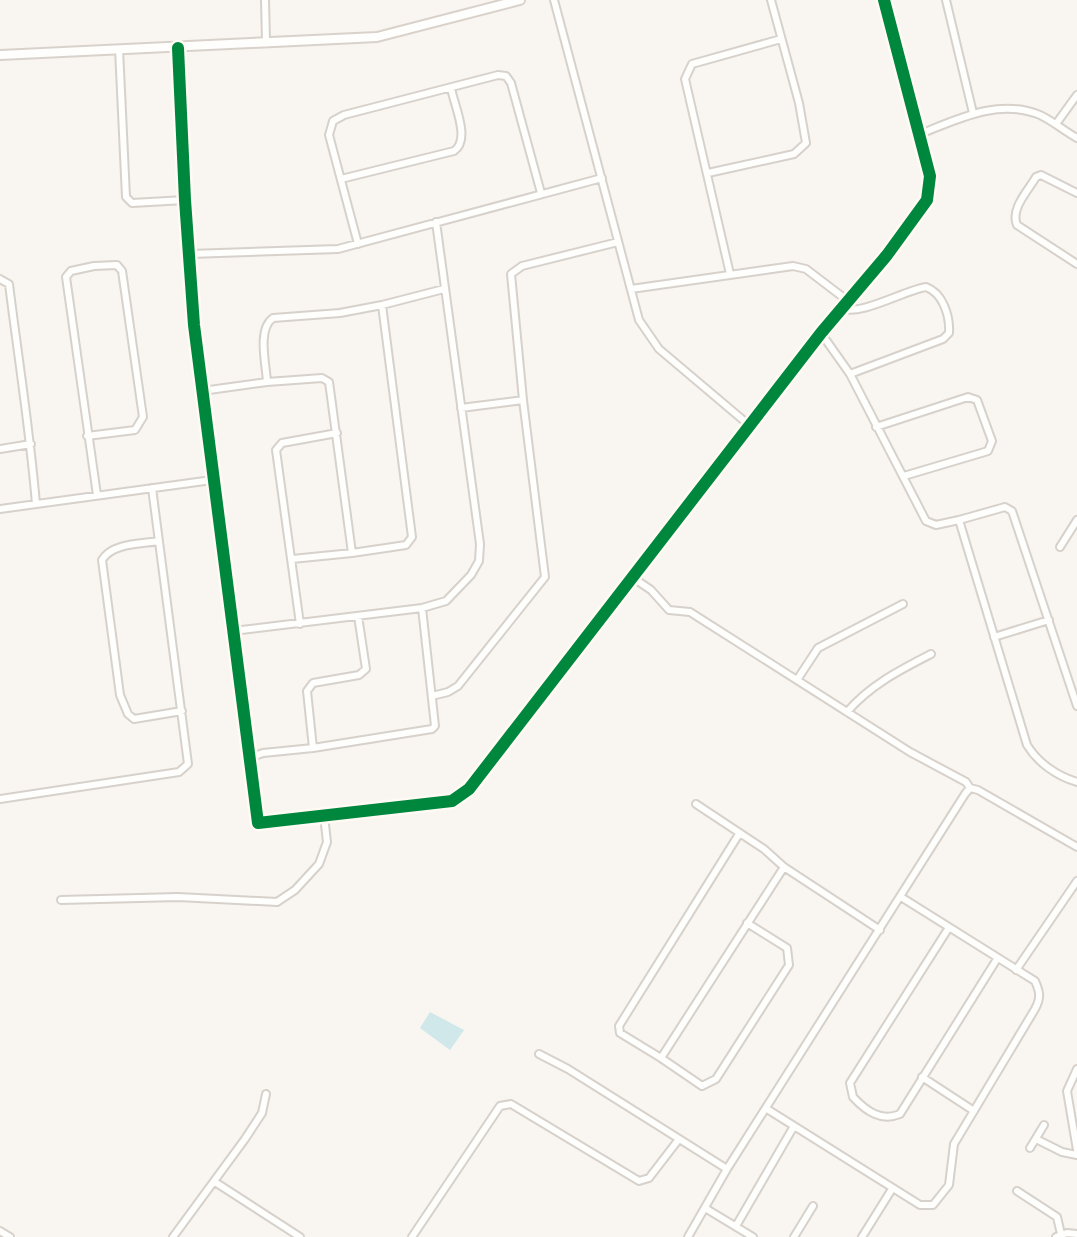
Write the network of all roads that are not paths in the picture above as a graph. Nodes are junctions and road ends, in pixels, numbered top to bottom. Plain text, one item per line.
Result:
1 (265, 0) edge
2 (520, 0) edge
3 (554, 0) edge
4 (771, 0) edge
5 (884, 0) edge
6 (946, 0) edge
7 (781, 39) junction
8 (266, 41) junction
9 (178, 48) junction
10 (119, 49) junction
11 (0, 55) edge
12 (451, 88) junction
13 (1077, 95) edge
14 (973, 113) junction
15 (1056, 124) junction
16 (920, 134) junction
17 (1077, 138) edge
18 (708, 173) junction
19 (602, 178) junction
20 (341, 179) junction
21 (541, 193) junction
22 (1077, 193) edge
23 (185, 200) junction
24 (436, 222) junction
25 (618, 242) junction
26 (358, 244) junction
27 (190, 254) junction
28 (1077, 264) edge
29 (730, 274) junction
30 (0, 279) edge
31 (444, 289) junction
32 (631, 289) junction
33 (848, 301) junction
34 (382, 305) junction
35 (841, 308) junction
36 (821, 333) junction
37 (850, 374) junction
38 (267, 382) junction
39 (202, 391) junction
40 (523, 400) junction
41 (461, 408) junction
42 (749, 425) junction
43 (876, 427) junction
44 (337, 433) junction
45 (87, 436) junction
46 (31, 444) junction
47 (0, 449) edge
48 (904, 476) junction
49 (212, 480) junction
50 (152, 488) junction
51 (97, 495) junction
52 (36, 504) junction
53 (0, 509) edge
54 (959, 520) junction
55 (1077, 520) edge
56 (159, 541) junction
57 (1060, 547) dead end
58 (352, 553) junction
59 (292, 559) junction
60 (632, 577) junction
61 (903, 604) dead end
62 (422, 608) junction
63 (358, 616) junction
64 (1049, 620) junction
65 (300, 624) junction
66 (233, 631) junction
67 (994, 637) junction
68 (931, 654) dead end
69 (797, 680) junction
70 (432, 696) junction
71 (1077, 706) edge
72 (182, 711) junction
73 (847, 712) junction
74 (313, 748) junction
75 (249, 758) junction
76 (1077, 782) edge
77 (970, 788) junction
78 (0, 799) edge
79 (696, 804) dead end
80 (324, 816) junction
81 (739, 834) junction
82 (1077, 847) edge
83 (784, 867) junction
84 (1077, 881) edge
85 (901, 897) junction
86 (61, 900) dead end
87 (747, 923) junction
88 (948, 929) junction
89 (880, 930) junction
90 (997, 959) junction
91 (1016, 970) junction
92 (539, 1054) dead end
93 (661, 1058) junction
94 (1077, 1069) edge
95 (922, 1077) junction
96 (1067, 1091) junction
97 (266, 1094) dead end
98 (1077, 1096) edge
99 (767, 1109) junction
100 (974, 1111) junction
101 (1044, 1125) dead end
102 (794, 1126) junction
103 (679, 1139) junction
104 (1036, 1139) junction
105 (1030, 1148) dead end
106 (1077, 1152) edge
107 (727, 1169) junction
108 (215, 1182) junction
109 (892, 1189) junction
110 (1017, 1191) dead end
111 (813, 1206) dead end
112 (705, 1208) junction
113 (736, 1226) junction
114 (288, 1229) junction
115 (0, 1231) edge
116 (1077, 1234) edge
117 (1058, 1235) edge
118 (10, 1237) edge
119 (175, 1237) edge
120 (282, 1237) edge
121 (300, 1237) edge
122 (412, 1237) edge
123 (688, 1237) edge
124 (753, 1237) edge
125 (794, 1237) edge
126 (863, 1237) edge

1 - 8 street
2 - 8 street
3 - 19 street
4 - 7 street
5 - 16 street
6 - 14 street
7 - 18 street
7 - 18 street
8 - 9 street
9 - 10 street
9 - 23 street
10 - 11 street
10 - 23 street
12 - 20 street
12 - 20 street
12 - 21 street
13 - 15 street
14 - 15 street
14 - 16 street
15 - 17 street
16 - 33 street
18 - 29 street
19 - 21 street
19 - 25 street
20 - 26 street
21 - 24 street
22 - 28 street
23 - 27 street
24 - 26 street
24 - 31 street
25 - 32 street
25 - 40 street
26 - 27 street
27 - 39 street
29 - 32 street
29 - 33 street
30 - 46 street
31 - 34 street
31 - 41 street
32 - 42 street
33 - 35 street
34 - 38 street
34 - 58 street
35 - 36 street
35 - 37 street
36 - 37 street
36 - 42 street
37 - 43 street
38 - 39 street
38 - 44 street
39 - 49 street
40 - 41 street
40 - 70 street
41 - 62 street
42 - 60 street
43 - 48 street
43 - 48 street
44 - 58 street
44 - 59 street
45 - 45 street
45 - 51 street
46 - 47 street
46 - 52 street
48 - 54 street
49 - 50 street
49 - 66 street
50 - 51 street
50 - 56 street
51 - 52 street
52 - 53 street
54 - 64 street
54 - 67 street
55 - 57 street
56 - 72 street
56 - 72 street
58 - 59 street
59 - 65 street
60 - 69 street
60 - 80 street
61 - 69 street
62 - 63 street
62 - 70 street
63 - 65 street
63 - 74 street
64 - 67 street
64 - 71 street
65 - 66 street
66 - 75 street
67 - 76 street
68 - 73 street
69 - 73 street
70 - 74 street
72 - 78 street
73 - 77 street
74 - 75 street
75 - 80 street
77 - 82 street
77 - 85 street
79 - 81 street
80 - 86 street
81 - 83 street
81 - 93 street
83 - 87 street
83 - 89 street
84 - 91 street
85 - 88 street
85 - 89 street
87 - 93 street
87 - 93 street
88 - 90 street
88 - 95 street
89 - 99 street
90 - 91 street
90 - 95 street
91 - 100 street
92 - 103 street
94 - 96 street
95 - 100 street
96 - 98 street
96 - 106 street
97 - 108 street
99 - 102 street
99 - 107 street
100 - 109 street
101 - 104 street
102 - 109 street
102 - 113 street
103 - 107 street
103 - 122 street
104 - 105 street
104 - 106 street
107 - 112 street
108 - 114 street
108 - 119 street
109 - 126 street
110 - 117 street
111 - 125 street
112 - 113 street
112 - 123 street
113 - 124 street
114 - 120 street
114 - 121 street
115 - 118 street
116 - 117 street

